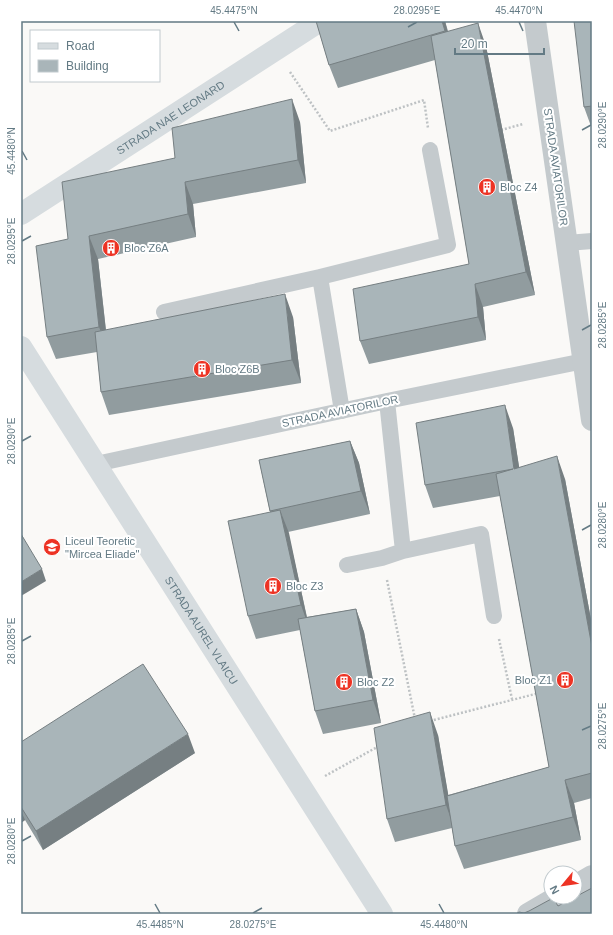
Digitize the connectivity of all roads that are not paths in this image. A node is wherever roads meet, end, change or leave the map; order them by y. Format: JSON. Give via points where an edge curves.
{"nodes":[{"id":1,"x":320,"y":21,"type":"edge"},
{"id":2,"x":535,"y":21,"type":"edge"},
{"id":3,"x":430,"y":150,"type":"road end"},
{"id":4,"x":21,"y":214,"type":"edge"},
{"id":5,"x":592,"y":241,"type":"edge"},
{"id":6,"x":567,"y":243,"type":"junction"},
{"id":7,"x":320,"y":277,"type":"junction"},
{"id":8,"x":164,"y":312,"type":"dead end"},
{"id":9,"x":21,"y":347,"type":"edge"},
{"id":10,"x":584,"y":361,"type":"junction"},
{"id":11,"x":387,"y":401,"type":"junction"},
{"id":12,"x":342,"y":411,"type":"junction"},
{"id":13,"x":592,"y":420,"type":"edge"},
{"id":14,"x":96,"y":464,"type":"junction"},
{"id":15,"x":402,"y":551,"type":"junction"},
{"id":16,"x":346,"y":565,"type":"dead end"},
{"id":17,"x":494,"y":616,"type":"road end"},
{"id":18,"x":592,"y":876,"type":"edge"},
{"id":19,"x":583,"y":881,"type":"edge"},
{"id":20,"x":543,"y":905,"type":"edge"},
{"id":21,"x":382,"y":914,"type":"edge"},
{"id":22,"x":528,"y":914,"type":"edge"}],
"edges":[{"from":1,"to":4,"type":"main road","name":"STRADA NAE LEONARD"},
{"from":2,"to":6,"type":"street","name":"STRADA AVIATORILOR"},
{"from":3,"to":7,"type":"lane","via":[[448,245]]},
{"from":5,"to":6,"type":"lane"},
{"from":6,"to":10,"type":"street","name":"STRADA AVIATORILOR"},
{"from":7,"to":8,"type":"lane"},
{"from":7,"to":12,"type":"lane"},
{"from":9,"to":14,"type":"main road","name":"STRADA AUREL VLAICU"},
{"from":10,"to":11,"type":"lane","name":"STRADA AVIATORILOR"},
{"from":10,"to":13,"type":"street","name":"STRADA AVIATORILOR"},
{"from":11,"to":12,"type":"lane","name":"STRADA AVIATORILOR"},
{"from":11,"to":15,"type":"lane"},
{"from":12,"to":14,"type":"lane","name":"STRADA AVIATORILOR"},
{"from":14,"to":21,"type":"main road","name":"STRADA AUREL VLAICU"},
{"from":15,"to":16,"type":"lane"},
{"from":15,"to":17,"type":"lane","via":[[480,534]]},
{"from":18,"to":19,"type":"street"},
{"from":20,"to":22,"type":"street"}]}
